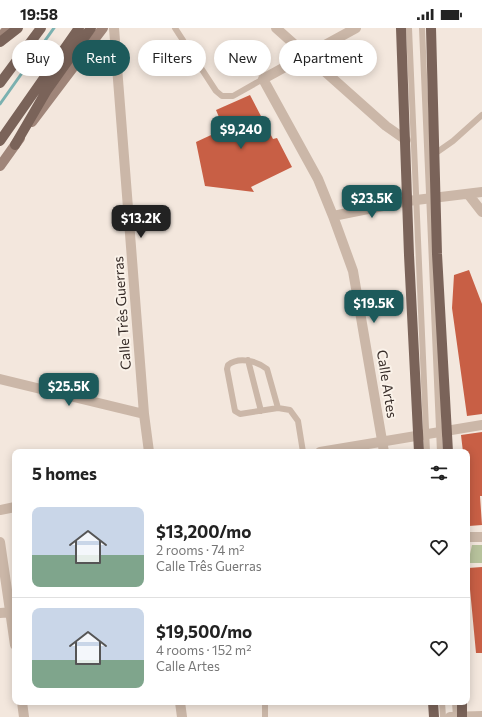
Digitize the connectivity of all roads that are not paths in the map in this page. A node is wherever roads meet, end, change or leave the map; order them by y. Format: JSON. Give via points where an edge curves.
{"nodes":[{"id":1,"x":8,"y":28,"type":"edge"},
{"id":2,"x":18,"y":28,"type":"edge"},
{"id":3,"x":41,"y":28,"type":"edge"},
{"id":4,"x":79,"y":28,"type":"edge"},
{"id":5,"x":91,"y":28,"type":"edge"},
{"id":6,"x":103,"y":28,"type":"edge"},
{"id":7,"x":114,"y":28,"type":"edge"},
{"id":8,"x":175,"y":28,"type":"edge"},
{"id":9,"x":276,"y":28,"type":"edge"},
{"id":10,"x":356,"y":28,"type":"edge"},
{"id":11,"x":401,"y":28,"type":"edge"},
{"id":12,"x":409,"y":28,"type":"edge"},
{"id":13,"x":422,"y":28,"type":"edge"},
{"id":14,"x":431,"y":28,"type":"edge"},
{"id":15,"x":0,"y":38,"type":"edge"},
{"id":16,"x":289,"y":40,"type":"edge"},
{"id":17,"x":333,"y":40,"type":"edge"},
{"id":18,"x":0,"y":42,"type":"edge"},
{"id":19,"x":279,"y":70,"type":"edge"},
{"id":20,"x":329,"y":76,"type":"edge"},
{"id":21,"x":263,"y":79,"type":"junction"},
{"id":22,"x":0,"y":83,"type":"edge"},
{"id":23,"x":482,"y":115,"type":"edge"},
{"id":24,"x":406,"y":140,"type":"junction"},
{"id":25,"x":0,"y":141,"type":"edge"},
{"id":26,"x":16,"y":145,"type":"junction"},
{"id":27,"x":434,"y":155,"type":"junction"},
{"id":28,"x":0,"y":166,"type":"edge"},
{"id":29,"x":482,"y":192,"type":"edge"},
{"id":30,"x":468,"y":194,"type":"junction"},
{"id":31,"x":432,"y":198,"type":"junction"},
{"id":32,"x":412,"y":201,"type":"junction"},
{"id":33,"x":482,"y":212,"type":"edge"},
{"id":34,"x":333,"y":216,"type":"junction"},
{"id":35,"x":248,"y":360,"type":"junction"},
{"id":36,"x":0,"y":379,"type":"edge"},
{"id":37,"x":278,"y":408,"type":"junction"},
{"id":38,"x":261,"y":411,"type":"junction"},
{"id":39,"x":144,"y":414,"type":"junction"},
{"id":40,"x":482,"y":425,"type":"edge"},
{"id":41,"x":443,"y":431,"type":"junction"},
{"id":42,"x":423,"y":435,"type":"junction"},
{"id":43,"x":382,"y":440,"type":"junction"},
{"id":44,"x":149,"y":449,"type":"edge"},
{"id":45,"x":302,"y":449,"type":"edge"},
{"id":46,"x":336,"y":449,"type":"edge"},
{"id":47,"x":384,"y":449,"type":"edge"},
{"id":48,"x":420,"y":449,"type":"edge"},
{"id":49,"x":426,"y":449,"type":"edge"},
{"id":50,"x":440,"y":449,"type":"edge"},
{"id":51,"x":447,"y":449,"type":"edge"},
{"id":52,"x":12,"y":508,"type":"edge"},
{"id":53,"x":0,"y":510,"type":"edge"},
{"id":54,"x":470,"y":537,"type":"edge"},
{"id":55,"x":482,"y":537,"type":"edge"},
{"id":56,"x":0,"y":542,"type":"edge"},
{"id":57,"x":12,"y":607,"type":"edge"},
{"id":58,"x":12,"y":612,"type":"edge"},
{"id":59,"x":0,"y":613,"type":"edge"},
{"id":60,"x":22,"y":705,"type":"edge"},
{"id":61,"x":180,"y":705,"type":"edge"},
{"id":62,"x":264,"y":705,"type":"edge"},
{"id":63,"x":433,"y":705,"type":"edge"},
{"id":64,"x":442,"y":705,"type":"edge"},
{"id":65,"x":456,"y":705,"type":"edge"},
{"id":66,"x":461,"y":705,"type":"edge"},
{"id":67,"x":482,"y":716,"type":"edge"},
{"id":68,"x":24,"y":717,"type":"edge"},
{"id":69,"x":182,"y":717,"type":"edge"},
{"id":70,"x":265,"y":717,"type":"edge"},
{"id":71,"x":434,"y":717,"type":"edge"},
{"id":72,"x":444,"y":717,"type":"edge"},
{"id":73,"x":450,"y":717,"type":"edge"},
{"id":74,"x":459,"y":717,"type":"edge"}],
"edges":[{"from":1,"to":15,"type":"street"},
{"from":2,"to":18,"type":"main road"},
{"from":3,"to":22,"type":"main road"},
{"from":4,"to":25,"type":"main road"},
{"from":5,"to":26,"type":"main road","via":[[47,90]]},
{"from":6,"to":26,"type":"street"},
{"from":7,"to":39,"type":"street","name":"Calle Três Guerras"},
{"from":8,"to":21,"type":"lane","via":[[216,91],[222,96],[233,96]]},
{"from":9,"to":16,"type":"street"},
{"from":10,"to":17,"type":"street"},
{"from":11,"to":24,"type":"main road"},
{"from":12,"to":32,"type":"lane"},
{"from":13,"to":31,"type":"lane"},
{"from":14,"to":27,"type":"main road"},
{"from":19,"to":21,"type":"street"},
{"from":20,"to":24,"type":"street","via":[[386,126]]},
{"from":21,"to":34,"type":"street","name":"Calle Artes","via":[[318,179]]},
{"from":23,"to":27,"type":"lane"},
{"from":24,"to":32,"type":"main road"},
{"from":26,"to":28,"type":"street"},
{"from":27,"to":31,"type":"main road"},
{"from":29,"to":30,"type":"street"},
{"from":30,"to":31,"type":"street"},
{"from":30,"to":33,"type":"street"},
{"from":31,"to":32,"type":"street"},
{"from":31,"to":41,"type":"main road"},
{"from":32,"to":34,"type":"street"},
{"from":32,"to":42,"type":"main road"},
{"from":34,"to":43,"type":"street","name":"Calle Artes","via":[[352,271]]},
{"from":35,"to":37,"type":"lane","via":[[262,365],[269,372]]},
{"from":35,"to":38,"type":"lane"},
{"from":35,"to":38,"type":"lane","via":[[233,362],[227,368],[235,411],[240,414]]},
{"from":36,"to":39,"type":"street"},
{"from":37,"to":38,"type":"lane"},
{"from":37,"to":45,"type":"lane","via":[[290,410],[295,414]]},
{"from":39,"to":44,"type":"street","name":"Calle Três Guerras"},
{"from":40,"to":41,"type":"street"},
{"from":41,"to":42,"type":"street"},
{"from":41,"to":50,"type":"lane"},
{"from":41,"to":51,"type":"main road"},
{"from":42,"to":43,"type":"street"},
{"from":42,"to":48,"type":"main road"},
{"from":42,"to":49,"type":"lane"},
{"from":43,"to":46,"type":"street"},
{"from":43,"to":47,"type":"street","name":"Calle Artes"},
{"from":52,"to":53,"type":"street"},
{"from":54,"to":55,"type":"street"},
{"from":56,"to":57,"type":"street"},
{"from":58,"to":59,"type":"street"},
{"from":60,"to":68,"type":"street"},
{"from":61,"to":69,"type":"street"},
{"from":62,"to":70,"type":"lane"},
{"from":63,"to":71,"type":"main road"},
{"from":64,"to":72,"type":"lane"},
{"from":65,"to":74,"type":"lane"},
{"from":66,"to":74,"type":"main road"},
{"from":67,"to":74,"type":"street"},
{"from":73,"to":74,"type":"street"}]}
